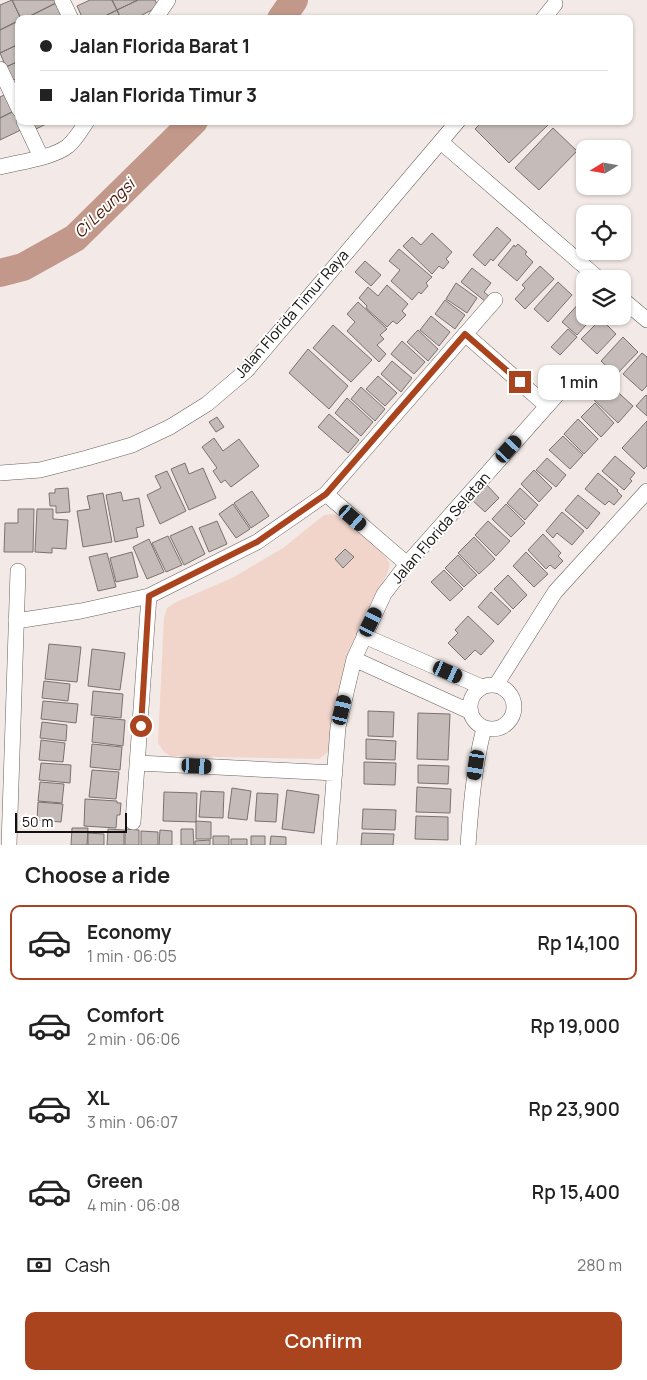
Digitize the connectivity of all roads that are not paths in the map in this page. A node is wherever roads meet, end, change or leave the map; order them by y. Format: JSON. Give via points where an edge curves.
{"nodes":[{"id":1,"x":62,"y":0,"type":"edge"},
{"id":2,"x":555,"y":4,"type":"dead end"},
{"id":3,"x":69,"y":15,"type":"edge"},
{"id":4,"x":546,"y":15,"type":"edge"},
{"id":5,"x":0,"y":68,"type":"edge"},
{"id":6,"x":15,"y":100,"type":"edge"},
{"id":7,"x":26,"y":125,"type":"edge"},
{"id":8,"x":84,"y":125,"type":"edge"},
{"id":9,"x":455,"y":125,"type":"edge"},
{"id":10,"x":441,"y":142,"type":"junction"},
{"id":11,"x":41,"y":157,"type":"junction"},
{"id":12,"x":0,"y":167,"type":"edge"},
{"id":13,"x":589,"y":270,"type":"edge"},
{"id":14,"x":495,"y":300,"type":"dead end"},
{"id":15,"x":631,"y":307,"type":"edge"},
{"id":16,"x":647,"y":320,"type":"edge"},
{"id":17,"x":465,"y":334,"type":"junction"},
{"id":18,"x":571,"y":379,"type":"dead end"},
{"id":19,"x":547,"y":406,"type":"junction"},
{"id":20,"x":0,"y":473,"type":"edge"},
{"id":21,"x":647,"y":491,"type":"edge"},
{"id":22,"x":326,"y":494,"type":"junction"},
{"id":23,"x":407,"y":564,"type":"junction"},
{"id":24,"x":18,"y":571,"type":"dead end"},
{"id":25,"x":149,"y":596,"type":"junction"},
{"id":26,"x":16,"y":621,"type":"junction"},
{"id":27,"x":364,"y":636,"type":"junction"},
{"id":28,"x":354,"y":659,"type":"junction"},
{"id":29,"x":489,"y":686,"type":"junction"},
{"id":30,"x":470,"y":712,"type":"junction"},
{"id":31,"x":484,"y":728,"type":"junction"},
{"id":32,"x":138,"y":763,"type":"junction"},
{"id":33,"x":335,"y":773,"type":"junction"},
{"id":34,"x":134,"y":822,"type":"dead end"},
{"id":35,"x":9,"y":845,"type":"edge"},
{"id":36,"x":330,"y":845,"type":"edge"},
{"id":37,"x":468,"y":845,"type":"edge"}],
"edges":[{"from":1,"to":3,"type":"street"},
{"from":2,"to":4,"type":"street"},
{"from":5,"to":6,"type":"street"},
{"from":7,"to":11,"type":"street"},
{"from":8,"to":11,"type":"street","via":[[66,148]]},
{"from":9,"to":10,"type":"street","name":"Jalan Florida Timur Raya"},
{"from":10,"to":13,"type":"street"},
{"from":10,"to":20,"type":"street","name":"Jalan Florida Timur Raya","via":[[247,370],[207,404],[170,427],[132,444],[40,470]]},
{"from":11,"to":12,"type":"street"},
{"from":14,"to":17,"type":"street"},
{"from":15,"to":16,"type":"street"},
{"from":17,"to":19,"type":"street"},
{"from":17,"to":22,"type":"street"},
{"from":18,"to":19,"type":"street","name":"Jalan Florida Selatan"},
{"from":19,"to":23,"type":"street","name":"Jalan Florida Selatan"},
{"from":21,"to":29,"type":"street","via":[[555,592]]},
{"from":22,"to":23,"type":"street"},
{"from":22,"to":25,"type":"street","via":[[257,542]]},
{"from":23,"to":27,"type":"street","name":"Jalan Florida Selatan","via":[[384,594]]},
{"from":24,"to":26,"type":"street"},
{"from":25,"to":26,"type":"street"},
{"from":25,"to":32,"type":"street"},
{"from":26,"to":35,"type":"street"},
{"from":27,"to":28,"type":"street","name":"Jalan Florida Selatan"},
{"from":27,"to":29,"type":"street"},
{"from":28,"to":30,"type":"street"},
{"from":28,"to":33,"type":"street","name":"Jalan Florida Selatan","via":[[338,727]]},
{"from":29,"to":30,"type":"street","via":[[472,698]]},
{"from":29,"to":31,"type":"street","via":[[509,692],[515,706],[511,720],[499,729]]},
{"from":30,"to":31,"type":"street"},
{"from":31,"to":37,"type":"street","via":[[473,780]]},
{"from":32,"to":33,"type":"street"},
{"from":32,"to":34,"type":"street"},
{"from":33,"to":36,"type":"street","name":"Jalan Florida Selatan"}]}
